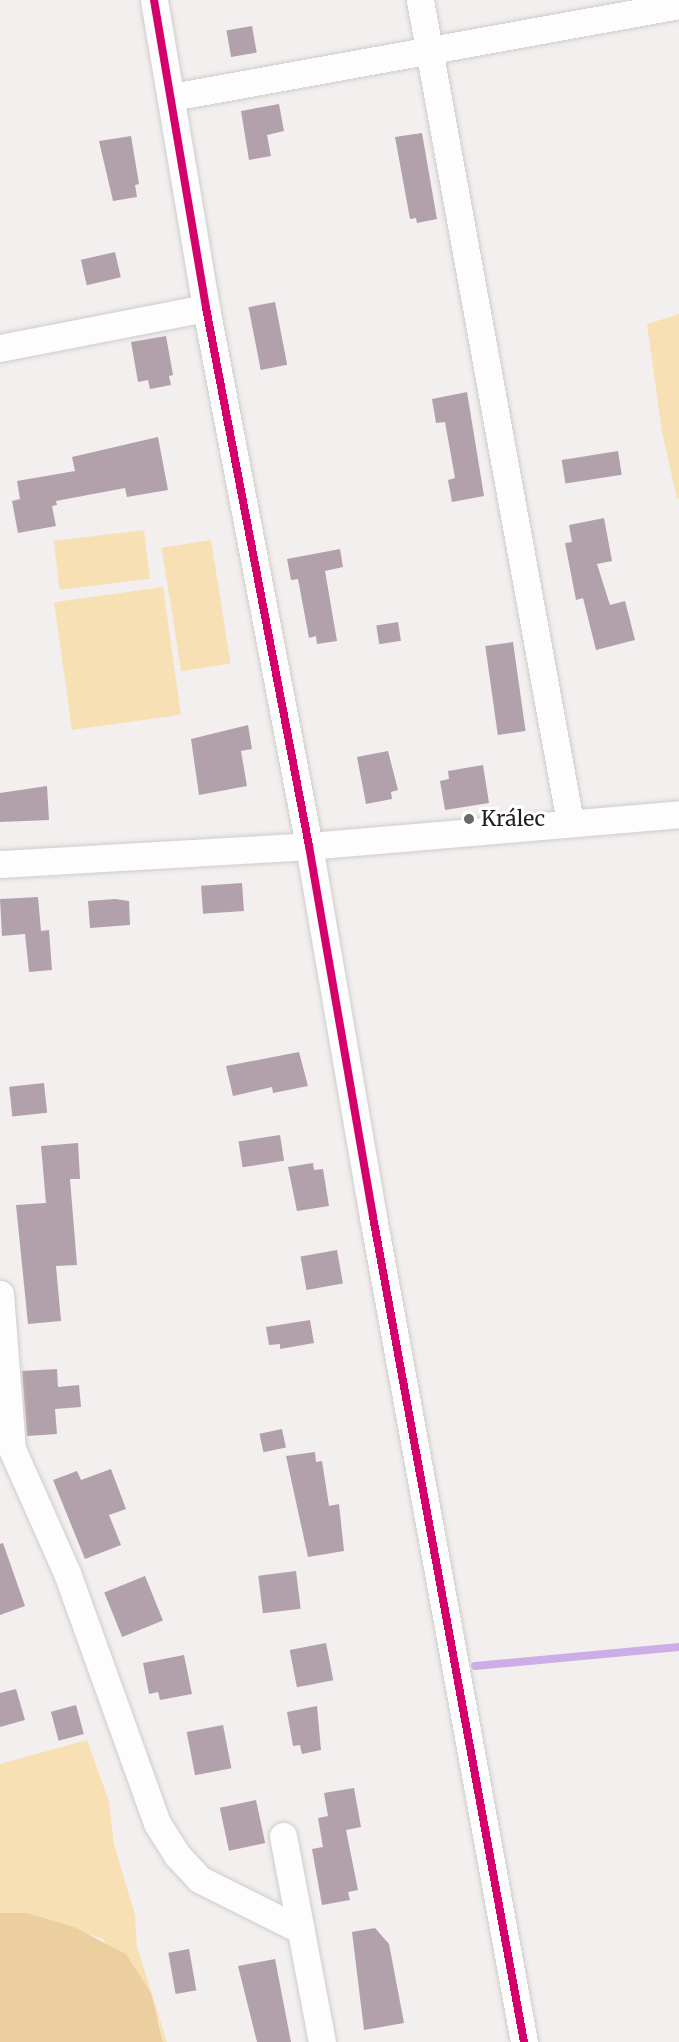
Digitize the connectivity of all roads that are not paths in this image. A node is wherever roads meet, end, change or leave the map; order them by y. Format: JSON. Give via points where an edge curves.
{"nodes":[{"id":1,"x":154,"y":0,"type":"edge"},
{"id":2,"x":420,"y":0,"type":"edge"},
{"id":3,"x":679,"y":5,"type":"edge"},
{"id":4,"x":429,"y":49,"type":"junction"},
{"id":5,"x":172,"y":97,"type":"junction"},
{"id":6,"x":206,"y":308,"type":"junction"},
{"id":7,"x":0,"y":348,"type":"edge"},
{"id":8,"x":679,"y":814,"type":"edge"},
{"id":9,"x":570,"y":822,"type":"junction"},
{"id":10,"x":309,"y":846,"type":"junction"},
{"id":11,"x":0,"y":864,"type":"edge"},
{"id":12,"x":0,"y":1294,"type":"edge"},
{"id":13,"x":283,"y":1836,"type":"dead end"},
{"id":14,"x":301,"y":1930,"type":"junction"},
{"id":15,"x":322,"y":2042,"type":"edge"},
{"id":16,"x":524,"y":2042,"type":"edge"}],
"edges":[{"from":1,"to":5,"type":"street"},
{"from":2,"to":4,"type":"street"},
{"from":3,"to":4,"type":"street"},
{"from":4,"to":5,"type":"street"},
{"from":4,"to":9,"type":"street"},
{"from":5,"to":6,"type":"street"},
{"from":6,"to":7,"type":"street"},
{"from":6,"to":10,"type":"street"},
{"from":8,"to":9,"type":"street"},
{"from":9,"to":10,"type":"street"},
{"from":10,"to":11,"type":"street"},
{"from":10,"to":16,"type":"street"},
{"from":12,"to":14,"type":"street","via":[[12,1449],[67,1573],[157,1823],[198,1879]]},
{"from":13,"to":14,"type":"street"},
{"from":14,"to":15,"type":"street"}]}
